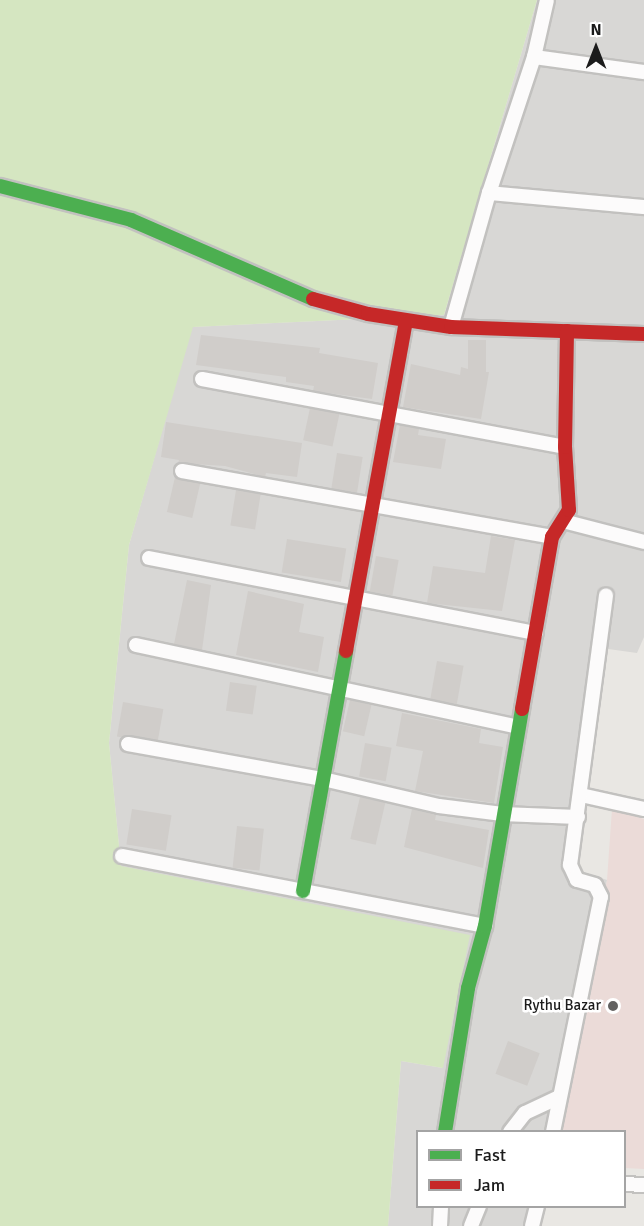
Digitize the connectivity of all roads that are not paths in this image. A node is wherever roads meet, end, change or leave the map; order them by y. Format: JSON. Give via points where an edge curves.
{"nodes":[{"id":1,"x":547,"y":0,"type":"edge"},
{"id":2,"x":534,"y":57,"type":"junction"},
{"id":3,"x":644,"y":72,"type":"edge"},
{"id":4,"x":0,"y":186,"type":"edge"},
{"id":5,"x":489,"y":193,"type":"junction"},
{"id":6,"x":644,"y":207,"type":"edge"},
{"id":7,"x":406,"y":322,"type":"junction"},
{"id":8,"x":452,"y":327,"type":"junction"},
{"id":9,"x":567,"y":331,"type":"junction"},
{"id":10,"x":644,"y":334,"type":"edge"},
{"id":11,"x":202,"y":379,"type":"dead end"},
{"id":12,"x":389,"y":415,"type":"junction"},
{"id":13,"x":565,"y":447,"type":"junction"},
{"id":14,"x":182,"y":471,"type":"dead end"},
{"id":15,"x":372,"y":507,"type":"junction"},
{"id":16,"x":563,"y":521,"type":"junction"},
{"id":17,"x":552,"y":537,"type":"junction"},
{"id":18,"x":644,"y":542,"type":"edge"},
{"id":19,"x":149,"y":558,"type":"dead end"},
{"id":20,"x":606,"y":595,"type":"dead end"},
{"id":21,"x":356,"y":601,"type":"junction"},
{"id":22,"x":536,"y":633,"type":"junction"},
{"id":23,"x":136,"y":645,"type":"dead end"},
{"id":24,"x":340,"y":690,"type":"junction"},
{"id":25,"x":519,"y":727,"type":"junction"},
{"id":26,"x":128,"y":744,"type":"dead end"},
{"id":27,"x":323,"y":779,"type":"junction"},
{"id":28,"x":581,"y":795,"type":"junction"},
{"id":29,"x":644,"y":809,"type":"edge"},
{"id":30,"x":502,"y":814,"type":"junction"},
{"id":31,"x":578,"y":817,"type":"junction"},
{"id":32,"x":122,"y":856,"type":"dead end"},
{"id":33,"x":303,"y":891,"type":"junction"},
{"id":34,"x":485,"y":926,"type":"junction"},
{"id":35,"x":560,"y":1098,"type":"junction"},
{"id":36,"x":445,"y":1130,"type":"edge"},
{"id":37,"x":511,"y":1130,"type":"edge"},
{"id":38,"x":553,"y":1130,"type":"edge"},
{"id":39,"x":626,"y":1184,"type":"edge"},
{"id":40,"x":644,"y":1185,"type":"edge"},
{"id":41,"x":441,"y":1208,"type":"edge"},
{"id":42,"x":478,"y":1208,"type":"edge"},
{"id":43,"x":536,"y":1208,"type":"edge"},
{"id":44,"x":440,"y":1226,"type":"edge"},
{"id":45,"x":471,"y":1226,"type":"edge"},
{"id":46,"x":532,"y":1226,"type":"edge"}],
"edges":[{"from":1,"to":2,"type":"street"},
{"from":2,"to":3,"type":"street"},
{"from":2,"to":5,"type":"street"},
{"from":4,"to":7,"type":"street","via":[[131,220],[323,303]]},
{"from":5,"to":6,"type":"street"},
{"from":5,"to":8,"type":"street"},
{"from":7,"to":8,"type":"street"},
{"from":7,"to":12,"type":"street"},
{"from":8,"to":9,"type":"street"},
{"from":9,"to":10,"type":"street"},
{"from":9,"to":13,"type":"street"},
{"from":11,"to":12,"type":"street"},
{"from":12,"to":13,"type":"street"},
{"from":12,"to":15,"type":"street"},
{"from":13,"to":16,"type":"street","via":[[571,499]]},
{"from":14,"to":15,"type":"street"},
{"from":15,"to":17,"type":"street"},
{"from":15,"to":21,"type":"street"},
{"from":16,"to":17,"type":"street"},
{"from":16,"to":18,"type":"street"},
{"from":17,"to":22,"type":"street"},
{"from":19,"to":21,"type":"street"},
{"from":20,"to":28,"type":"street"},
{"from":21,"to":22,"type":"street"},
{"from":21,"to":24,"type":"street"},
{"from":22,"to":25,"type":"street"},
{"from":23,"to":24,"type":"street"},
{"from":24,"to":25,"type":"street"},
{"from":24,"to":27,"type":"street"},
{"from":25,"to":30,"type":"street"},
{"from":26,"to":27,"type":"street"},
{"from":27,"to":30,"type":"street","via":[[420,802]]},
{"from":27,"to":33,"type":"street"},
{"from":28,"to":29,"type":"street"},
{"from":28,"to":31,"type":"street"},
{"from":30,"to":31,"type":"street"},
{"from":30,"to":34,"type":"street"},
{"from":31,"to":35,"type":"street","via":[[571,874],[595,885],[601,897]]},
{"from":32,"to":33,"type":"street"},
{"from":33,"to":34,"type":"street"},
{"from":34,"to":36,"type":"street","via":[[468,988]]},
{"from":35,"to":37,"type":"street","via":[[525,1113]]},
{"from":35,"to":38,"type":"street"},
{"from":39,"to":40,"type":"street"},
{"from":41,"to":44,"type":"street"},
{"from":42,"to":45,"type":"street"},
{"from":43,"to":46,"type":"street"}]}
